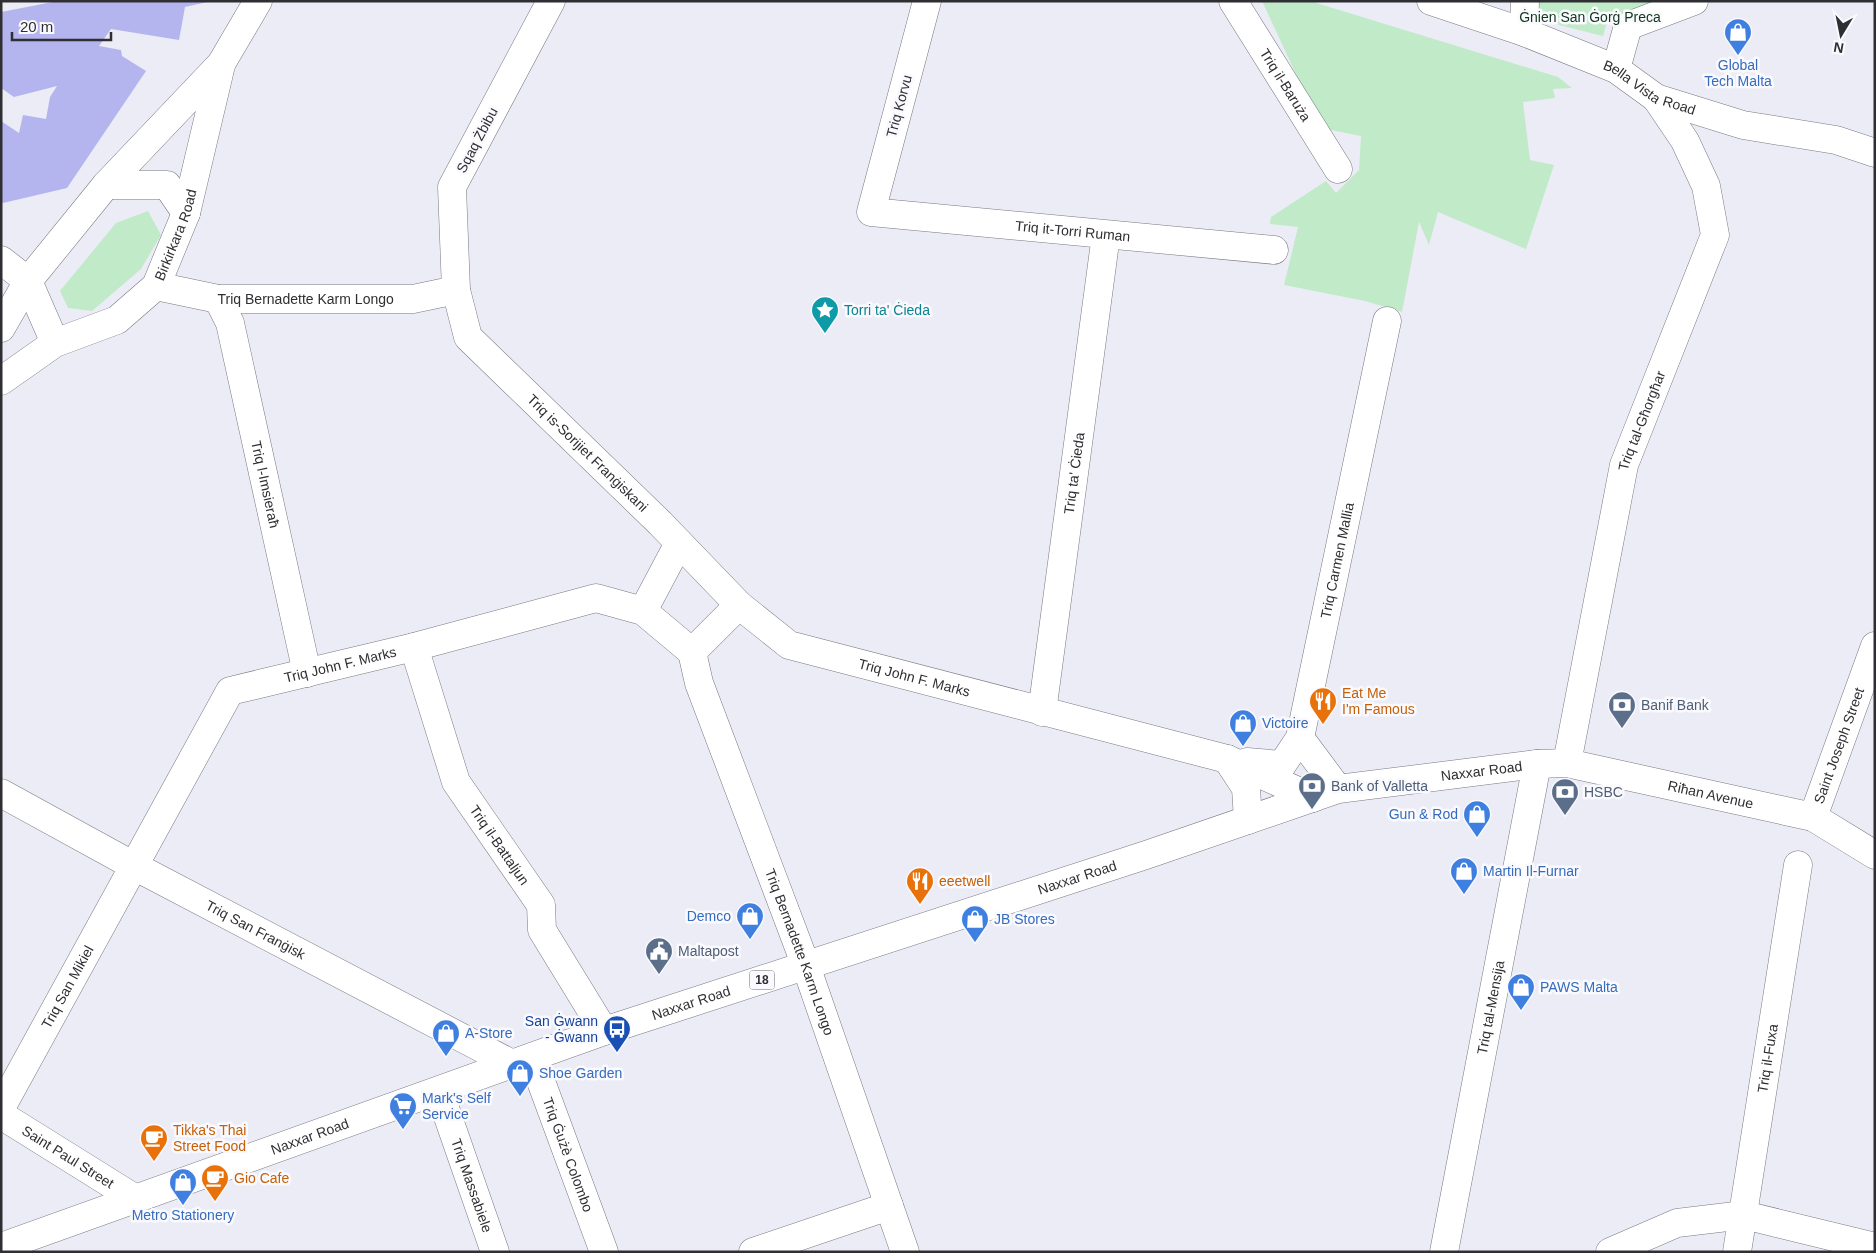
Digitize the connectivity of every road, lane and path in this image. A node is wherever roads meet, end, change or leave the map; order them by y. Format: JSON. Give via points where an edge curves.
{"nodes":[{"id":1,"x":258,"y":1,"type":"edge"},
{"id":2,"x":551,"y":1,"type":"edge"},
{"id":3,"x":927,"y":1,"type":"edge"},
{"id":4,"x":1233,"y":1,"type":"edge"},
{"id":5,"x":1431,"y":1,"type":"edge"},
{"id":6,"x":1525,"y":1,"type":"edge"},
{"id":7,"x":1694,"y":1,"type":"edge"},
{"id":8,"x":1524,"y":32,"type":"junction"},
{"id":9,"x":222,"y":64,"type":"junction"},
{"id":10,"x":1616,"y":69,"type":"junction"},
{"id":11,"x":1656,"y":98,"type":"junction"},
{"id":12,"x":1875,"y":153,"type":"edge"},
{"id":13,"x":1338,"y":169,"type":"dead end"},
{"id":14,"x":106,"y":186,"type":"junction"},
{"id":15,"x":872,"y":212,"type":"joint"},
{"id":16,"x":186,"y":213,"type":"junction"},
{"id":17,"x":1106,"y":234,"type":"junction"},
{"id":18,"x":1274,"y":250,"type":"dead end"},
{"id":19,"x":1,"y":260,"type":"edge"},
{"id":20,"x":28,"y":281,"type":"junction"},
{"id":21,"x":156,"y":286,"type":"junction"},
{"id":22,"x":456,"y":290,"type":"junction"},
{"id":23,"x":218,"y":299,"type":"junction"},
{"id":24,"x":1387,"y":321,"type":"dead end"},
{"id":25,"x":1,"y":328,"type":"edge"},
{"id":26,"x":55,"y":344,"type":"junction"},
{"id":27,"x":1,"y":381,"type":"edge"},
{"id":28,"x":679,"y":543,"type":"junction"},
{"id":29,"x":739,"y":605,"type":"junction"},
{"id":30,"x":643,"y":611,"type":"junction"},
{"id":31,"x":1875,"y":646,"type":"edge"},
{"id":32,"x":414,"y":648,"type":"junction"},
{"id":33,"x":692,"y":652,"type":"junction"},
{"id":34,"x":307,"y":673,"type":"junction"},
{"id":35,"x":1042,"y":712,"type":"junction"},
{"id":36,"x":1300,"y":738,"type":"junction"},
{"id":37,"x":1227,"y":760,"type":"junction"},
{"id":38,"x":1566,"y":763,"type":"junction"},
{"id":39,"x":1537,"y":764,"type":"junction"},
{"id":40,"x":1,"y":793,"type":"edge"},
{"id":41,"x":1326,"y":794,"type":"junction"},
{"id":42,"x":1813,"y":817,"type":"junction"},
{"id":43,"x":1248,"y":820,"type":"junction"},
{"id":44,"x":1875,"y":855,"type":"edge"},
{"id":45,"x":1798,"y":865,"type":"dead end"},
{"id":46,"x":134,"y":866,"type":"junction"},
{"id":47,"x":806,"y":966,"type":"junction"},
{"id":48,"x":604,"y":1031,"type":"junction"},
{"id":49,"x":522,"y":1060,"type":"junction"},
{"id":50,"x":439,"y":1091,"type":"junction"},
{"id":51,"x":1,"y":1108,"type":"edge"},
{"id":52,"x":1,"y":1116,"type":"edge"},
{"id":53,"x":134,"y":1198,"type":"junction"},
{"id":54,"x":889,"y":1206,"type":"junction"},
{"id":55,"x":1744,"y":1215,"type":"junction"},
{"id":56,"x":1,"y":1247,"type":"edge"},
{"id":57,"x":1875,"y":1247,"type":"edge"},
{"id":58,"x":495,"y":1252,"type":"edge"},
{"id":59,"x":604,"y":1252,"type":"edge"},
{"id":60,"x":753,"y":1252,"type":"edge"},
{"id":61,"x":905,"y":1252,"type":"edge"},
{"id":62,"x":1444,"y":1252,"type":"edge"},
{"id":63,"x":1610,"y":1252,"type":"edge"},
{"id":64,"x":1737,"y":1252,"type":"edge"}],
"edges":[{"from":1,"to":9,"type":"street","name":"Birkirkara Road"},
{"from":2,"to":22,"type":"street","name":"Sqaq Żbibu","via":[[452,187]]},
{"from":3,"to":15,"type":"street","name":"Triq Korvu"},
{"from":4,"to":13,"type":"street","name":"Triq il-Baruża"},
{"from":5,"to":8,"type":"street","name":"Bella Vista Road"},
{"from":6,"to":8,"type":"street"},
{"from":7,"to":10,"type":"street","via":[[1628,26]]},
{"from":8,"to":10,"type":"street","name":"Bella Vista Road"},
{"from":9,"to":14,"type":"street","name":"Birkirkara Road"},
{"from":9,"to":16,"type":"street","name":"Birkirkara Road"},
{"from":10,"to":11,"type":"street","name":"Bella Vista Road"},
{"from":11,"to":12,"type":"street","name":"Bella Vista Road","via":[[1743,125],[1836,140]]},
{"from":11,"to":38,"type":"street","name":"Triq tal-Għorgħar","via":[[1685,140],[1706,186],[1716,235],[1624,465]]},
{"from":14,"to":16,"type":"street","via":[[166,185]]},
{"from":14,"to":20,"type":"street","name":"Birkirkara Road"},
{"from":15,"to":17,"type":"street","name":"Triq it-Torri Ruman"},
{"from":16,"to":21,"type":"street","name":"Birkirkara Road"},
{"from":17,"to":18,"type":"street","name":"Triq it-Torri Ruman"},
{"from":17,"to":35,"type":"street","name":"Triq ta' Ċieda"},
{"from":19,"to":20,"type":"street"},
{"from":20,"to":25,"type":"street","name":"Birkirkara Road"},
{"from":20,"to":26,"type":"street"},
{"from":21,"to":23,"type":"street","name":"Triq Bernadette Karm Longo"},
{"from":21,"to":26,"type":"street","name":"Birkirkara Road","via":[[117,320]]},
{"from":22,"to":23,"type":"street","name":"Triq Bernadette Karm Longo","via":[[413,299]]},
{"from":22,"to":28,"type":"street","name":"Triq is-Sorijiet Franġiskani","via":[[468,337]]},
{"from":23,"to":34,"type":"street","name":"Triq l-Imsieraħ","via":[[230,324]]},
{"from":24,"to":36,"type":"street","name":"Triq Carmen Mallia"},
{"from":26,"to":27,"type":"street","name":"Birkirkara Road"},
{"from":28,"to":29,"type":"street","name":"Triq is-Sorijiet Franġiskani"},
{"from":28,"to":30,"type":"street"},
{"from":29,"to":33,"type":"street"},
{"from":29,"to":35,"type":"street","name":"Triq John F. Marks","via":[[789,645]]},
{"from":30,"to":32,"type":"street","name":"Triq John F. Marks","via":[[596,598]]},
{"from":30,"to":33,"type":"street","name":"Triq John F. Marks"},
{"from":31,"to":42,"type":"street","name":"Saint Joseph Street"},
{"from":32,"to":34,"type":"street","name":"Triq John F. Marks"},
{"from":32,"to":48,"type":"street","name":"Triq il-Battaljun","via":[[456,782],[541,905],[542,930]]},
{"from":33,"to":47,"type":"street","name":"Triq Bernadette Karm Longo","via":[[699,683]]},
{"from":34,"to":46,"type":"street","name":"Triq John F. Marks","via":[[230,691]]},
{"from":35,"to":37,"type":"street","name":"Triq John F. Marks"},
{"from":36,"to":37,"type":"street","name":"Triq John F. Marks","via":[[1282,765]]},
{"from":36,"to":41,"type":"street"},
{"from":37,"to":41,"type":"street","name":"Triq John F. Marks"},
{"from":37,"to":43,"type":"street","via":[[1246,788]]},
{"from":38,"to":39,"type":"street","name":"Riħan Avenue"},
{"from":38,"to":42,"type":"street","name":"Riħan Avenue"},
{"from":39,"to":41,"type":"street","name":"Naxxar Road","number":"18"},
{"from":39,"to":62,"type":"street","name":"Triq tal-Mensija"},
{"from":40,"to":46,"type":"street","name":"Triq San Franġisk"},
{"from":41,"to":43,"type":"street","name":"Naxxar Road","number":"18"},
{"from":42,"to":44,"type":"street","name":"Riħan Avenue"},
{"from":43,"to":47,"type":"street","name":"Naxxar Road","number":"18"},
{"from":45,"to":55,"type":"street","name":"Triq il-Fuxa"},
{"from":46,"to":49,"type":"street","name":"Triq San Franġisk"},
{"from":46,"to":51,"type":"street","name":"Triq San Mikiel"},
{"from":47,"to":48,"type":"street","name":"Naxxar Road","number":"18"},
{"from":47,"to":54,"type":"street","name":"Triq Bernadette Karm Longo"},
{"from":48,"to":49,"type":"street","name":"Naxxar Road","number":"18"},
{"from":49,"to":50,"type":"street","name":"Naxxar Road","number":"18"},
{"from":49,"to":59,"type":"street","name":"Triq Ġużè Colombo"},
{"from":50,"to":53,"type":"street","name":"Naxxar Road","number":"18"},
{"from":50,"to":58,"type":"street","name":"Triq Massabiele"},
{"from":52,"to":53,"type":"street","name":"Saint Paul Street"},
{"from":53,"to":56,"type":"street","name":"Naxxar Road","number":"18"},
{"from":54,"to":60,"type":"street"},
{"from":54,"to":61,"type":"street","name":"Triq Bernadette Karm Longo"},
{"from":55,"to":57,"type":"street"},
{"from":55,"to":63,"type":"street","via":[[1677,1223]]},
{"from":55,"to":64,"type":"street","name":"Triq il-Fuxa"}]}
